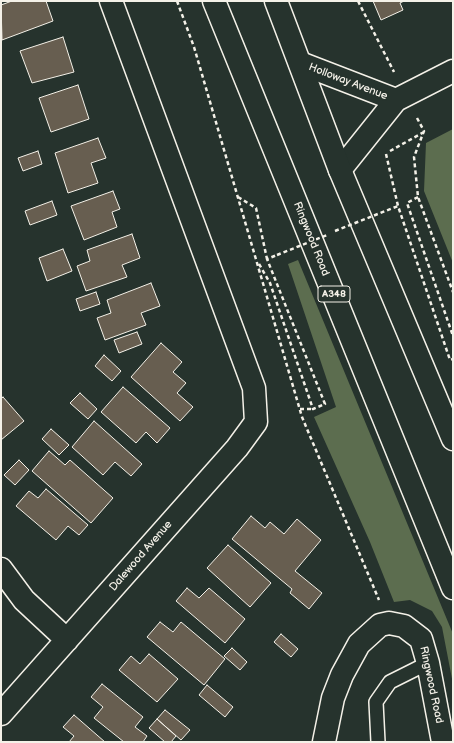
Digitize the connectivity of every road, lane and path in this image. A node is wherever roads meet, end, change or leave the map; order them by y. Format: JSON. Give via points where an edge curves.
{"nodes":[{"id":1,"x":110,"y":1,"type":"edge"},
{"id":2,"x":177,"y":1,"type":"edge"},
{"id":3,"x":214,"y":1,"type":"edge"},
{"id":4,"x":276,"y":1,"type":"edge"},
{"id":5,"x":358,"y":1,"type":"edge"},
{"id":6,"x":300,"y":63,"type":"junction"},
{"id":7,"x":453,"y":71,"type":"edge"},
{"id":8,"x":401,"y":98,"type":"junction"},
{"id":9,"x":424,"y":132,"type":"junction"},
{"id":10,"x":340,"y":170,"type":"junction"},
{"id":11,"x":238,"y":197,"type":"junction"},
{"id":12,"x":418,"y":197,"type":"junction"},
{"id":13,"x":398,"y":206,"type":"junction"},
{"id":14,"x":335,"y":231,"type":"dead end"},
{"id":15,"x":327,"y":235,"type":"dead end"},
{"id":16,"x":267,"y":259,"type":"junction"},
{"id":17,"x":257,"y":260,"type":"junction"},
{"id":18,"x":453,"y":292,"type":"edge"},
{"id":19,"x":453,"y":336,"type":"edge"},
{"id":20,"x":453,"y":359,"type":"edge"},
{"id":21,"x":300,"y":409,"type":"junction"},
{"id":22,"x":313,"y":409,"type":"junction"},
{"id":23,"x":453,"y":439,"type":"edge"},
{"id":24,"x":1,"y":569,"type":"edge"},
{"id":25,"x":453,"y":588,"type":"edge"},
{"id":26,"x":389,"y":622,"type":"junction"},
{"id":27,"x":67,"y":640,"type":"junction"},
{"id":28,"x":428,"y":662,"type":"junction"},
{"id":29,"x":1,"y":714,"type":"edge"},
{"id":30,"x":324,"y":742,"type":"edge"},
{"id":31,"x":378,"y":742,"type":"edge"},
{"id":32,"x":443,"y":742,"type":"edge"}],
"edges":[{"from":1,"to":27,"type":"main road","name":"Dalewood Avenue","via":[[254,388],[256,422],[247,436]]},
{"from":2,"to":11,"type":"path","via":[[194,47]]},
{"from":3,"to":25,"type":"main road","name":"Ringwood Road","number":"A348"},
{"from":4,"to":6,"type":"main road"},
{"from":5,"to":8,"type":"path"},
{"from":6,"to":8,"type":"main road","name":"Holloway Avenue"},
{"from":6,"to":10,"type":"main road"},
{"from":7,"to":8,"type":"main road","name":"Holloway Avenue"},
{"from":8,"to":9,"type":"path"},
{"from":8,"to":10,"type":"main road","name":"Holloway Avenue"},
{"from":9,"to":12,"type":"path","via":[[414,157]]},
{"from":9,"to":13,"type":"path","via":[[386,153]]},
{"from":10,"to":23,"type":"main road"},
{"from":11,"to":16,"type":"path","via":[[256,208]]},
{"from":11,"to":17,"type":"path"},
{"from":12,"to":18,"type":"path"},
{"from":12,"to":19,"type":"path","via":[[407,203]]},
{"from":13,"to":14,"type":"path","bridge":true},
{"from":13,"to":20,"type":"path","via":[[450,360]]},
{"from":15,"to":16,"type":"path","bridge":true},
{"from":16,"to":22,"type":"path","via":[[325,404]]},
{"from":17,"to":21,"type":"path"},
{"from":17,"to":22,"type":"path","via":[[270,283]]},
{"from":21,"to":22,"type":"path"},
{"from":21,"to":26,"type":"path"},
{"from":24,"to":27,"type":"main road","via":[[24,600]]},
{"from":26,"to":28,"type":"main road","name":"Ringwood Road","via":[[404,626],[421,639]]},
{"from":26,"to":30,"type":"main road","via":[[380,625],[359,644],[342,675],[333,698]]},
{"from":27,"to":29,"type":"main road","name":"Dalewood Avenue"},
{"from":28,"to":31,"type":"lane","via":[[390,682],[376,702]]},
{"from":28,"to":32,"type":"main road","name":"Ringwood Road"}]}
